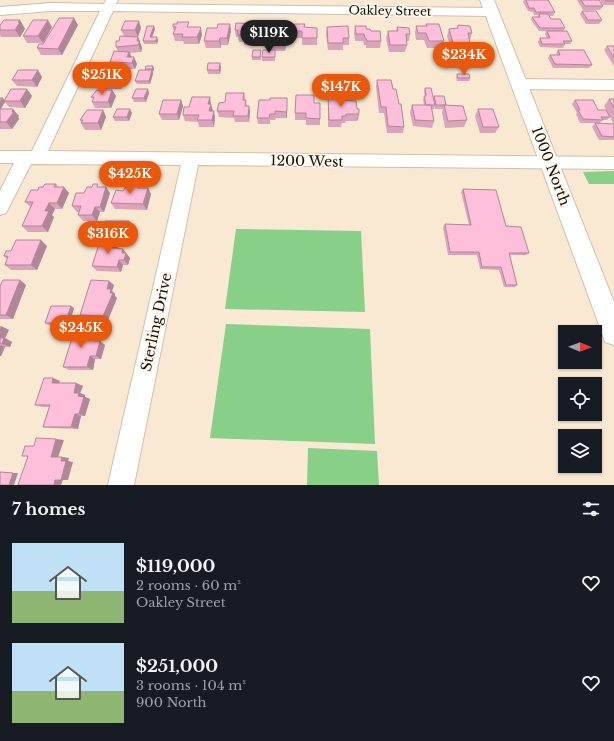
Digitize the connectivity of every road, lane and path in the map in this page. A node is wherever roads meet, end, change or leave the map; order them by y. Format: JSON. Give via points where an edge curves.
{"nodes":[{"id":1,"x":110,"y":4,"type":"edge"},
{"id":2,"x":489,"y":6,"type":"edge"},
{"id":3,"x":0,"y":11,"type":"edge"},
{"id":4,"x":519,"y":84,"type":"junction"},
{"id":5,"x":614,"y":85,"type":"edge"},
{"id":6,"x":0,"y":157,"type":"edge"},
{"id":7,"x":31,"y":157,"type":"junction"},
{"id":8,"x":191,"y":159,"type":"junction"},
{"id":9,"x":614,"y":163,"type":"edge"},
{"id":10,"x":550,"y":164,"type":"junction"},
{"id":11,"x":0,"y":208,"type":"edge"},
{"id":12,"x":607,"y":296,"type":"edge"},
{"id":13,"x":614,"y":333,"type":"edge"},
{"id":14,"x":121,"y":485,"type":"edge"}],
"edges":[{"from":1,"to":2,"type":"street","name":"Oakley Street"},
{"from":1,"to":3,"type":"street","name":"Oakley Street"},
{"from":1,"to":7,"type":"street"},
{"from":2,"to":4,"type":"street","name":"1000 North"},
{"from":4,"to":5,"type":"street"},
{"from":4,"to":10,"type":"street","name":"1000 North"},
{"from":6,"to":7,"type":"street","name":"1200 West"},
{"from":7,"to":8,"type":"street","name":"1200 West"},
{"from":7,"to":11,"type":"street"},
{"from":8,"to":10,"type":"street","name":"1200 West"},
{"from":8,"to":14,"type":"street","name":"Sterling Drive"},
{"from":9,"to":10,"type":"street","name":"1200 West"},
{"from":10,"to":12,"type":"street","name":"1000 North"},
{"from":12,"to":13,"type":"street","name":"1000 North"}]}
